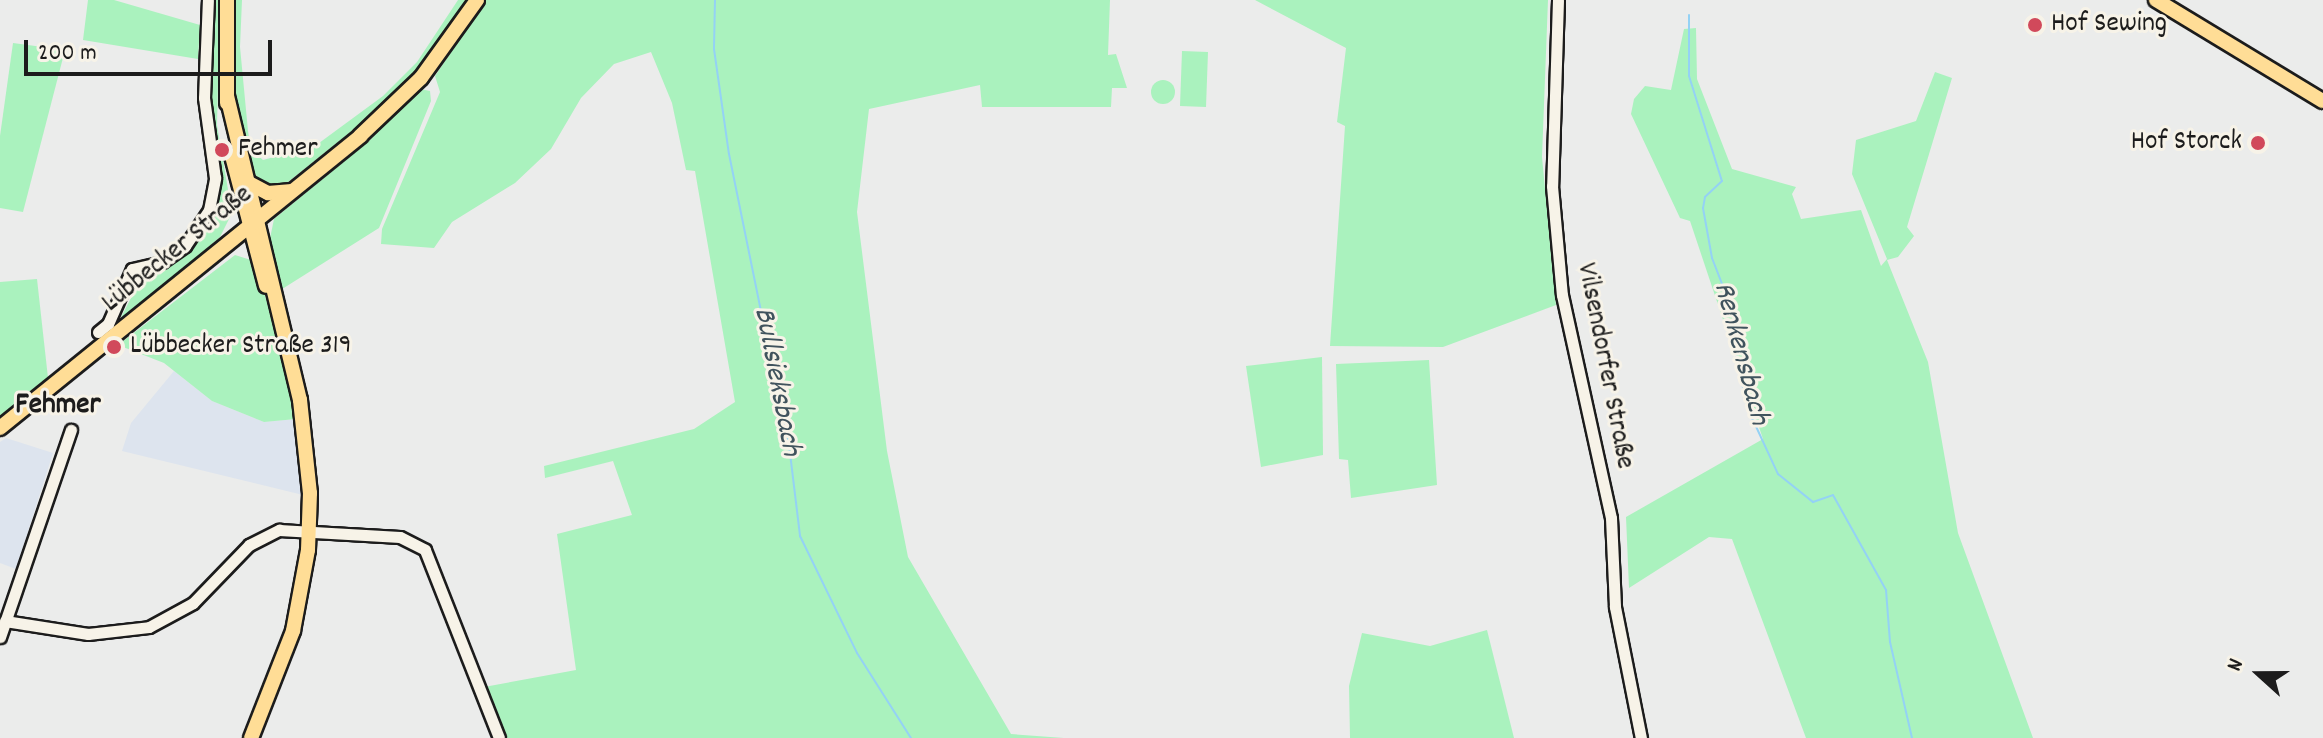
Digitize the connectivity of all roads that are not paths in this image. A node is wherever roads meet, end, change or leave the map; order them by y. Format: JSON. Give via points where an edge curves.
{"nodes":[{"id":1,"x":208,"y":0,"type":"edge"},
{"id":2,"x":227,"y":0,"type":"edge"},
{"id":3,"x":477,"y":0,"type":"edge"},
{"id":4,"x":1558,"y":0,"type":"edge"},
{"id":5,"x":2156,"y":0,"type":"edge"},
{"id":6,"x":227,"y":96,"type":"junction"},
{"id":7,"x":2323,"y":101,"type":"edge"},
{"id":8,"x":247,"y":182,"type":"junction"},
{"id":9,"x":292,"y":191,"type":"junction"},
{"id":10,"x":253,"y":224,"type":"junction"},
{"id":11,"x":221,"y":250,"type":"junction"},
{"id":12,"x":257,"y":260,"type":"junction"},
{"id":13,"x":98,"y":332,"type":"dead end"},
{"id":14,"x":288,"y":349,"type":"junction"},
{"id":15,"x":0,"y":428,"type":"edge"},
{"id":16,"x":71,"y":430,"type":"dead end"},
{"id":17,"x":309,"y":531,"type":"junction"},
{"id":18,"x":10,"y":622,"type":"junction"},
{"id":19,"x":0,"y":637,"type":"edge"},
{"id":20,"x":251,"y":738,"type":"edge"},
{"id":21,"x":499,"y":738,"type":"edge"},
{"id":22,"x":1641,"y":738,"type":"edge"}],
"edges":[{"from":1,"to":13,"type":"street","via":[[204,98],[215,178],[209,210],[185,246],[162,262],[132,269],[108,324]]},
{"from":2,"to":6,"type":"main road"},
{"from":3,"to":9,"type":"main road","name":"Lübbecker Straße","via":[[411,88]]},
{"from":4,"to":22,"type":"street","name":"Vilsendorfer Straße","via":[[1552,175],[1562,295],[1611,518],[1617,618]]},
{"from":5,"to":7,"type":"main road"},
{"from":6,"to":8,"type":"main road"},
{"from":6,"to":10,"type":"main road","via":[[230,147]]},
{"from":8,"to":9,"type":"main road","via":[[268,193]]},
{"from":8,"to":10,"type":"main road"},
{"from":9,"to":10,"type":"main road","name":"Lübbecker Straße"},
{"from":10,"to":11,"type":"main road","name":"Lübbecker Straße"},
{"from":10,"to":12,"type":"main road"},
{"from":10,"to":14,"type":"main road"},
{"from":11,"to":12,"type":"main road","via":[[245,251]]},
{"from":11,"to":15,"type":"main road","name":"Lübbecker Straße"},
{"from":12,"to":14,"type":"main road"},
{"from":14,"to":17,"type":"main road","via":[[305,425]]},
{"from":16,"to":18,"type":"street"},
{"from":17,"to":18,"type":"street","via":[[279,530],[261,536],[202,595],[154,625],[96,634]]},
{"from":17,"to":20,"type":"main road","via":[[284,661]]},
{"from":17,"to":21,"type":"street","via":[[400,537],[425,550]]},
{"from":18,"to":19,"type":"street"}]}
